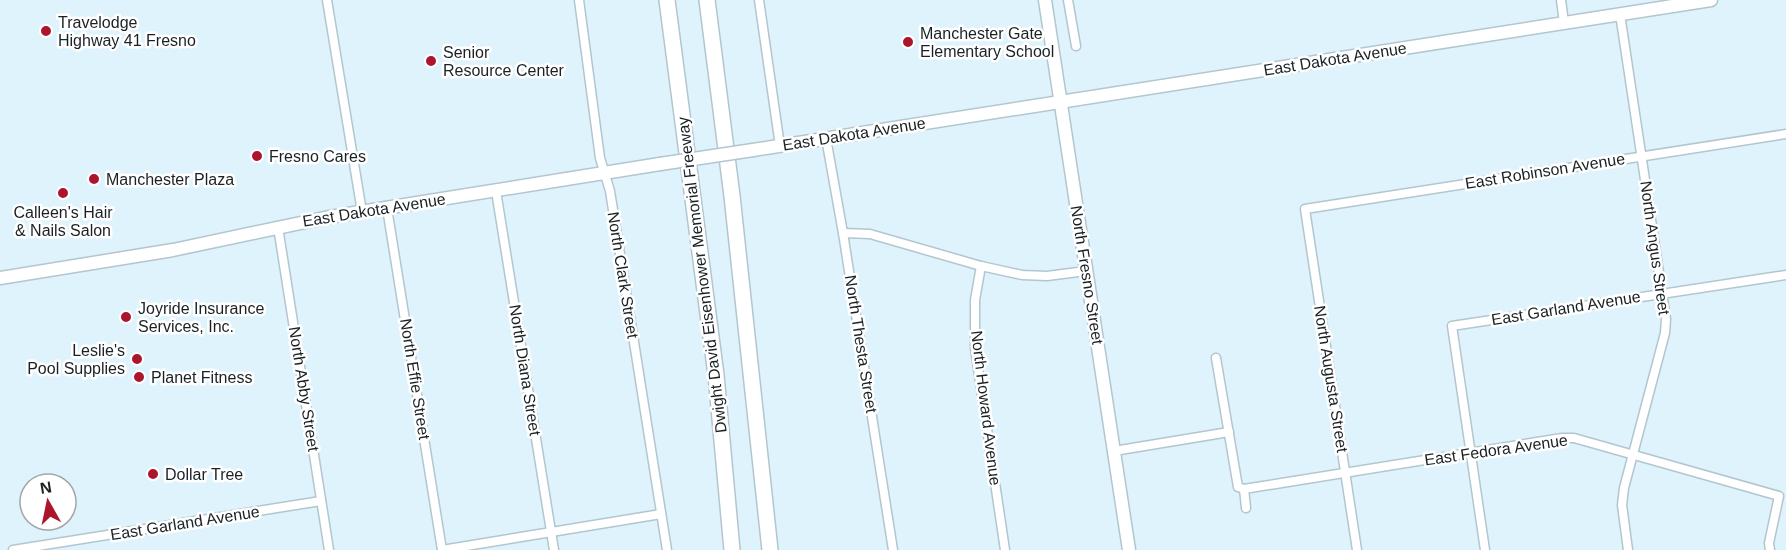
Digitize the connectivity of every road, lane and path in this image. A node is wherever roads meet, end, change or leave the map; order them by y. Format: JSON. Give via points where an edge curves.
{"nodes":[{"id":1,"x":327,"y":0,"type":"edge"},
{"id":2,"x":579,"y":0,"type":"edge"},
{"id":3,"x":667,"y":0,"type":"edge"},
{"id":4,"x":707,"y":0,"type":"edge"},
{"id":5,"x":759,"y":0,"type":"edge"},
{"id":6,"x":1045,"y":0,"type":"edge"},
{"id":7,"x":1068,"y":0,"type":"edge"},
{"id":8,"x":1561,"y":0,"type":"edge"},
{"id":9,"x":1711,"y":0,"type":"edge"},
{"id":10,"x":1620,"y":14,"type":"junction"},
{"id":11,"x":1564,"y":23,"type":"junction"},
{"id":12,"x":1076,"y":46,"type":"dead end"},
{"id":13,"x":1061,"y":101,"type":"junction"},
{"id":14,"x":1786,"y":134,"type":"edge"},
{"id":15,"x":826,"y":138,"type":"junction"},
{"id":16,"x":780,"y":146,"type":"junction"},
{"id":17,"x":1642,"y":156,"type":"junction"},
{"id":18,"x":605,"y":173,"type":"junction"},
{"id":19,"x":496,"y":191,"type":"junction"},
{"id":20,"x":387,"y":208,"type":"junction"},
{"id":21,"x":1305,"y":209,"type":"joint"},
{"id":22,"x":362,"y":212,"type":"junction"},
{"id":23,"x":278,"y":227,"type":"junction"},
{"id":24,"x":843,"y":233,"type":"junction"},
{"id":25,"x":981,"y":266,"type":"junction"},
{"id":26,"x":1086,"y":271,"type":"junction"},
{"id":27,"x":1786,"y":275,"type":"edge"},
{"id":28,"x":0,"y":279,"type":"edge"},
{"id":29,"x":1662,"y":293,"type":"junction"},
{"id":30,"x":1216,"y":358,"type":"dead end"},
{"id":31,"x":1229,"y":432,"type":"junction"},
{"id":32,"x":1114,"y":451,"type":"junction"},
{"id":33,"x":1471,"y":453,"type":"junction"},
{"id":34,"x":1633,"y":454,"type":"junction"},
{"id":35,"x":1346,"y":473,"type":"junction"},
{"id":36,"x":1244,"y":489,"type":"junction"},
{"id":37,"x":321,"y":501,"type":"junction"},
{"id":38,"x":1246,"y":508,"type":"dead end"},
{"id":39,"x":661,"y":514,"type":"junction"},
{"id":40,"x":552,"y":532,"type":"junction"},
{"id":41,"x":731,"y":547,"type":"edge"},
{"id":42,"x":770,"y":547,"type":"edge"},
{"id":43,"x":13,"y":550,"type":"edge"},
{"id":44,"x":329,"y":550,"type":"edge"},
{"id":45,"x":442,"y":550,"type":"edge"},
{"id":46,"x":555,"y":550,"type":"edge"},
{"id":47,"x":667,"y":550,"type":"edge"},
{"id":48,"x":893,"y":550,"type":"edge"},
{"id":49,"x":1005,"y":550,"type":"edge"},
{"id":50,"x":1129,"y":550,"type":"edge"},
{"id":51,"x":1357,"y":550,"type":"edge"},
{"id":52,"x":1485,"y":550,"type":"edge"},
{"id":53,"x":1628,"y":550,"type":"edge"},
{"id":54,"x":1770,"y":550,"type":"edge"}],
"edges":[{"from":1,"to":22,"type":"street"},
{"from":2,"to":18,"type":"street","name":"North Clark Street"},
{"from":3,"to":41,"type":"highway","name":"Dwight David Eisenhower Memorial Freeway","via":[[716,375]]},
{"from":4,"to":42,"type":"highway"},
{"from":5,"to":16,"type":"street"},
{"from":6,"to":13,"type":"street","name":"North Fresno Street"},
{"from":7,"to":12,"type":"street"},
{"from":8,"to":11,"type":"street"},
{"from":9,"to":10,"type":"street","name":"East Dakota Avenue"},
{"from":10,"to":11,"type":"street","name":"East Dakota Avenue"},
{"from":10,"to":17,"type":"street","name":"North Angus Street"},
{"from":11,"to":13,"type":"street","name":"East Dakota Avenue"},
{"from":13,"to":15,"type":"street","name":"East Dakota Avenue"},
{"from":13,"to":26,"type":"street","name":"North Fresno Street"},
{"from":14,"to":17,"type":"street","name":"East Robinson Avenue"},
{"from":15,"to":16,"type":"street","name":"East Dakota Avenue"},
{"from":15,"to":24,"type":"street","name":"North Thesta Street"},
{"from":16,"to":18,"type":"street","name":"East Dakota Avenue","bridge":true},
{"from":17,"to":21,"type":"street","name":"East Robinson Avenue"},
{"from":17,"to":29,"type":"street","name":"North Angus Street"},
{"from":18,"to":19,"type":"street","name":"East Dakota Avenue"},
{"from":18,"to":39,"type":"street","name":"North Clark Street"},
{"from":19,"to":20,"type":"street","name":"East Dakota Avenue"},
{"from":19,"to":40,"type":"street","name":"North Diana Street"},
{"from":20,"to":22,"type":"street","name":"East Dakota Avenue"},
{"from":20,"to":45,"type":"street","name":"North Effie Street"},
{"from":21,"to":35,"type":"street","name":"North Augusta Street"},
{"from":22,"to":23,"type":"street","name":"East Dakota Avenue"},
{"from":23,"to":28,"type":"street","name":"East Dakota Avenue","via":[[173,250]]},
{"from":23,"to":37,"type":"street","name":"North Abby Street"},
{"from":24,"to":25,"type":"street","via":[[870,234]]},
{"from":24,"to":48,"type":"street","name":"North Thesta Street"},
{"from":25,"to":26,"type":"street","via":[[1022,275]]},
{"from":25,"to":49,"type":"street","name":"North Howard Avenue","via":[[975,300],[975,348]]},
{"from":26,"to":32,"type":"street","name":"North Fresno Street"},
{"from":27,"to":29,"type":"street","name":"East Garland Avenue"},
{"from":29,"to":33,"type":"street","name":"East Garland Avenue","via":[[1452,326]]},
{"from":29,"to":34,"type":"street","name":"North Angus Street","via":[[1665,333]]},
{"from":30,"to":31,"type":"street"},
{"from":31,"to":32,"type":"street"},
{"from":31,"to":36,"type":"street","via":[[1238,488]]},
{"from":32,"to":50,"type":"street","name":"North Fresno Street"},
{"from":33,"to":34,"type":"street","name":"East Fedora Avenue","via":[[1568,438]]},
{"from":33,"to":35,"type":"street","name":"East Fedora Avenue"},
{"from":33,"to":52,"type":"street"},
{"from":34,"to":53,"type":"street","name":"North Angus Street","via":[[1622,505]]},
{"from":34,"to":54,"type":"street","name":"East Fedora Avenue","via":[[1779,496]]},
{"from":35,"to":36,"type":"street","name":"East Fedora Avenue"},
{"from":35,"to":51,"type":"street","name":"North Augusta Street"},
{"from":36,"to":38,"type":"street"},
{"from":37,"to":43,"type":"street","name":"East Garland Avenue"},
{"from":37,"to":44,"type":"street","name":"North Abby Street"},
{"from":39,"to":40,"type":"street"},
{"from":39,"to":47,"type":"street","name":"North Clark Street"},
{"from":40,"to":45,"type":"street"},
{"from":40,"to":46,"type":"street","name":"North Diana Street"}]}
